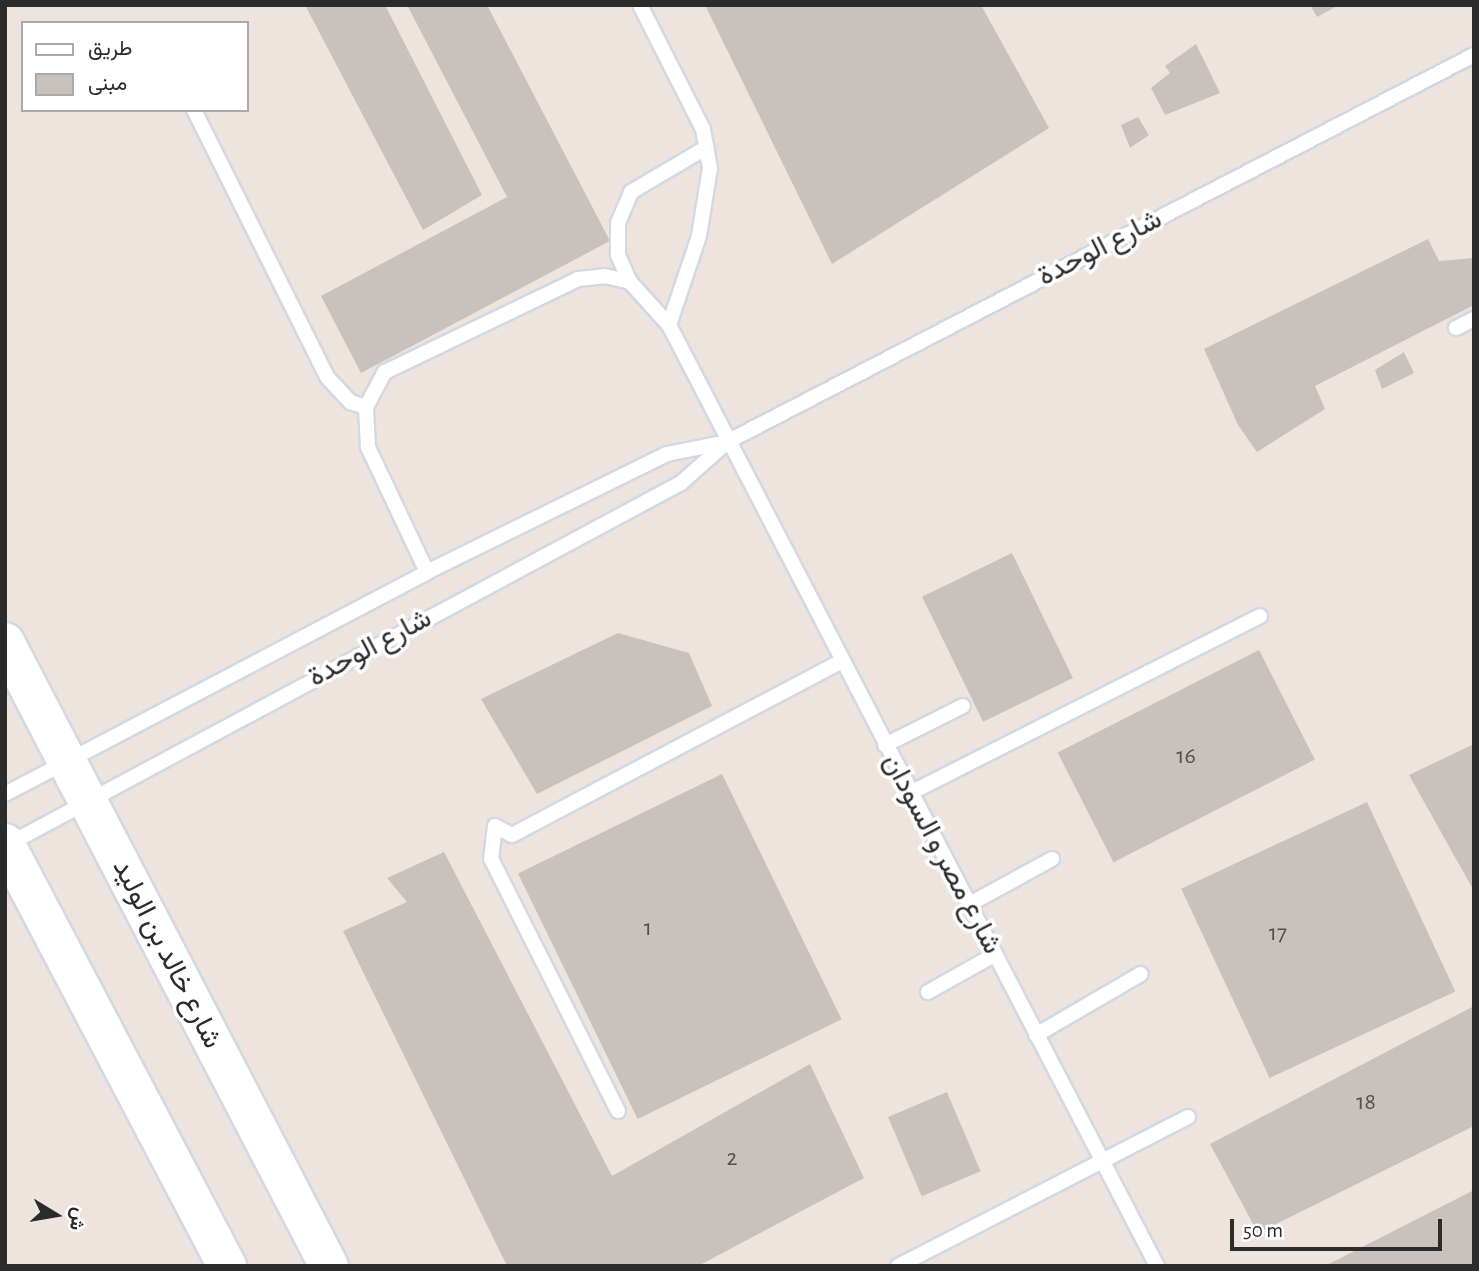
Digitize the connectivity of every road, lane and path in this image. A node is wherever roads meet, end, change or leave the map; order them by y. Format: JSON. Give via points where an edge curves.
{"nodes":[{"id":1,"x":640,"y":5,"type":"edge"},
{"id":2,"x":1474,"y":55,"type":"edge"},
{"id":3,"x":195,"y":112,"type":"edge"},
{"id":4,"x":707,"y":147,"type":"junction"},
{"id":5,"x":630,"y":282,"type":"junction"},
{"id":6,"x":1474,"y":318,"type":"edge"},
{"id":7,"x":669,"y":325,"type":"junction"},
{"id":8,"x":1456,"y":328,"type":"dead end"},
{"id":9,"x":366,"y":407,"type":"junction"},
{"id":10,"x":727,"y":442,"type":"junction"},
{"id":11,"x":427,"y":572,"type":"junction"},
{"id":12,"x":1260,"y":616,"type":"dead end"},
{"id":13,"x":5,"y":642,"type":"edge"},
{"id":14,"x":842,"y":661,"type":"junction"},
{"id":15,"x":963,"y":706,"type":"dead end"},
{"id":16,"x":885,"y":745,"type":"junction"},
{"id":17,"x":66,"y":760,"type":"junction"},
{"id":18,"x":910,"y":793,"type":"junction"},
{"id":19,"x":5,"y":794,"type":"edge"},
{"id":20,"x":87,"y":799,"type":"junction"},
{"id":21,"x":5,"y":844,"type":"edge"},
{"id":22,"x":1052,"y":859,"type":"dead end"},
{"id":23,"x":968,"y":905,"type":"junction"},
{"id":24,"x":995,"y":955,"type":"junction"},
{"id":25,"x":1141,"y":974,"type":"dead end"},
{"id":26,"x":929,"y":992,"type":"dead end"},
{"id":27,"x":1036,"y":1035,"type":"junction"},
{"id":28,"x":618,"y":1111,"type":"dead end"},
{"id":29,"x":1188,"y":1117,"type":"dead end"},
{"id":30,"x":1102,"y":1162,"type":"junction"},
{"id":31,"x":228,"y":1266,"type":"edge"},
{"id":32,"x":329,"y":1266,"type":"edge"},
{"id":33,"x":898,"y":1266,"type":"edge"},
{"id":34,"x":1157,"y":1266,"type":"edge"}],
"edges":[{"from":1,"to":4,"type":"lane"},
{"from":2,"to":10,"type":"lane","name":"شارع الوحدة"},
{"from":3,"to":9,"type":"lane","via":[[327,377],[350,402]]},
{"from":4,"to":5,"type":"lane","via":[[631,192],[618,223],[618,255]]},
{"from":4,"to":7,"type":"lane","via":[[705,206]]},
{"from":5,"to":7,"type":"lane","name":"شارع مصر و السودان"},
{"from":5,"to":9,"type":"lane","via":[[605,276],[578,279],[385,372]]},
{"from":6,"to":8,"type":"lane"},
{"from":7,"to":10,"type":"lane","name":"شارع مصر و السودان"},
{"from":9,"to":11,"type":"lane","via":[[368,447]]},
{"from":10,"to":11,"type":"lane","name":"شارع الوحدة","via":[[667,454]]},
{"from":10,"to":14,"type":"lane","name":"شارع مصر و السودان"},
{"from":10,"to":20,"type":"lane","name":"شارع الوحدة","via":[[681,483]]},
{"from":11,"to":17,"type":"lane","name":"شارع الوحدة"},
{"from":12,"to":18,"type":"lane"},
{"from":13,"to":17,"type":"main road","name":"شارع خالد بن الوليد"},
{"from":14,"to":16,"type":"lane","name":"شارع مصر و السودان"},
{"from":14,"to":28,"type":"lane","via":[[512,835],[495,826],[491,859]]},
{"from":15,"to":16,"type":"lane"},
{"from":16,"to":18,"type":"lane","name":"شارع مصر و السودان"},
{"from":17,"to":19,"type":"lane","name":"شارع الوحدة"},
{"from":17,"to":20,"type":"main road","name":"شارع خالد بن الوليد"},
{"from":18,"to":23,"type":"lane","name":"شارع مصر و السودان"},
{"from":20,"to":21,"type":"lane","name":"شارع الوحدة"},
{"from":20,"to":32,"type":"main road","name":"شارع خالد بن الوليد"},
{"from":21,"to":31,"type":"main road"},
{"from":22,"to":23,"type":"lane"},
{"from":23,"to":24,"type":"lane","name":"شارع مصر و السودان"},
{"from":24,"to":26,"type":"lane"},
{"from":24,"to":27,"type":"lane","name":"شارع مصر و السودان"},
{"from":25,"to":27,"type":"lane"},
{"from":27,"to":30,"type":"lane","name":"شارع مصر و السودان"},
{"from":29,"to":30,"type":"lane"},
{"from":30,"to":33,"type":"lane"},
{"from":30,"to":34,"type":"lane","name":"شارع مصر و السودان"}]}
